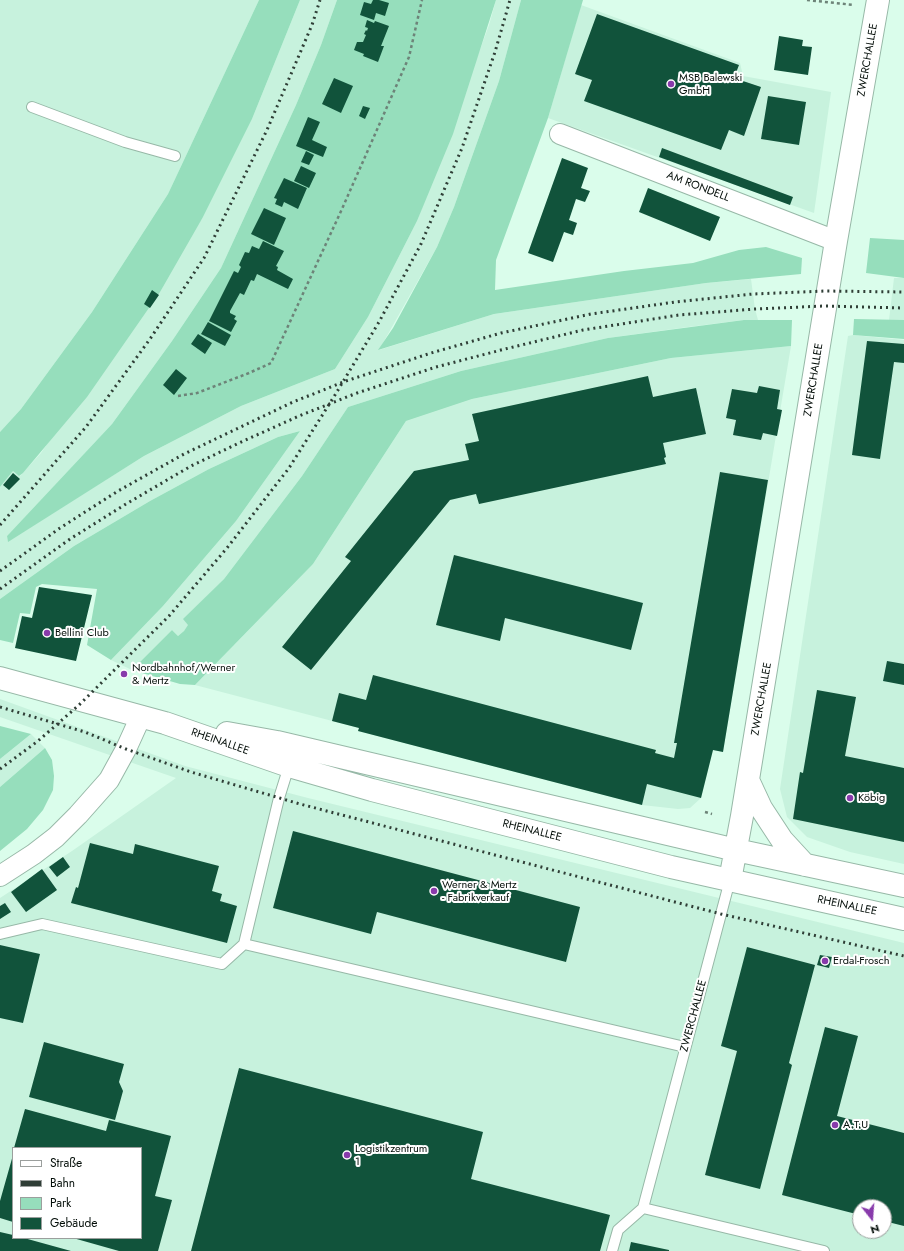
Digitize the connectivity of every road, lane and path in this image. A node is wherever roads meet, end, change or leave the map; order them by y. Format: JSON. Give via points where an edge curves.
{"nodes":[{"id":1,"x":422,"y":0,"type":"edge"},
{"id":2,"x":807,"y":0,"type":"edge"},
{"id":3,"x":877,"y":4,"type":"edge"},
{"id":4,"x":32,"y":108,"type":"dead end"},
{"id":5,"x":560,"y":134,"type":"dead end"},
{"id":6,"x":175,"y":156,"type":"dead end"},
{"id":7,"x":836,"y":241,"type":"junction"},
{"id":8,"x":178,"y":396,"type":"dead end"},
{"id":9,"x":0,"y":678,"type":"edge"},
{"id":10,"x":141,"y":716,"type":"junction"},
{"id":11,"x":165,"y":722,"type":"junction"},
{"id":12,"x":289,"y":766,"type":"junction"},
{"id":13,"x":748,"y":780,"type":"junction"},
{"id":14,"x":705,"y":812,"type":"dead end"},
{"id":15,"x":712,"y":814,"type":"dead end"},
{"id":16,"x":736,"y":850,"type":"junction"},
{"id":17,"x":806,"y":865,"type":"junction"},
{"id":18,"x":0,"y":876,"type":"edge"},
{"id":19,"x":730,"y":880,"type":"junction"},
{"id":20,"x":904,"y":886,"type":"edge"},
{"id":21,"x":904,"y":919,"type":"edge"},
{"id":22,"x":0,"y":934,"type":"edge"},
{"id":23,"x":244,"y":944,"type":"junction"},
{"id":24,"x":685,"y":1047,"type":"junction"},
{"id":25,"x":643,"y":1208,"type":"junction"},
{"id":26,"x":612,"y":1251,"type":"edge"},
{"id":27,"x":824,"y":1251,"type":"edge"}],
"edges":[{"from":1,"to":8,"type":"path","via":[[409,57],[271,363],[250,374],[197,393]]},
{"from":2,"to":3,"type":"path"},
{"from":3,"to":7,"type":"main road","name":"ZWERCHALLEE"},
{"from":4,"to":6,"type":"lane","via":[[119,140]]},
{"from":5,"to":7,"type":"street","name":"AM RONDELL"},
{"from":7,"to":13,"type":"main road","name":"ZWERCHALLEE"},
{"from":9,"to":10,"type":"main road","name":"RHEINALLEE"},
{"from":10,"to":11,"type":"main road","name":"RHEINALLEE"},
{"from":10,"to":18,"type":"street","via":[[109,780],[56,837]]},
{"from":11,"to":12,"type":"main road","name":"RHEINALLEE"},
{"from":11,"to":16,"type":"main road","name":"RHEINALLEE","via":[[277,742]]},
{"from":12,"to":19,"type":"main road","name":"RHEINALLEE","via":[[372,790]]},
{"from":12,"to":23,"type":"lane","via":[[278,798]]},
{"from":13,"to":16,"type":"main road","name":"ZWERCHALLEE"},
{"from":13,"to":17,"type":"main road","via":[[761,808],[782,840]]},
{"from":14,"to":15,"type":"path"},
{"from":16,"to":17,"type":"main road","name":"RHEINALLEE"},
{"from":16,"to":19,"type":"main road","name":"ZWERCHALLEE"},
{"from":17,"to":20,"type":"main road","name":"RHEINALLEE"},
{"from":19,"to":21,"type":"main road","name":"RHEINALLEE"},
{"from":19,"to":24,"type":"lane","name":"ZWERCHALLEE"},
{"from":22,"to":23,"type":"lane","via":[[42,924],[222,964]]},
{"from":23,"to":24,"type":"lane"},
{"from":24,"to":25,"type":"lane","name":"ZWERCHALLEE"},
{"from":25,"to":26,"type":"lane","via":[[618,1230]]},
{"from":25,"to":27,"type":"lane"}]}
